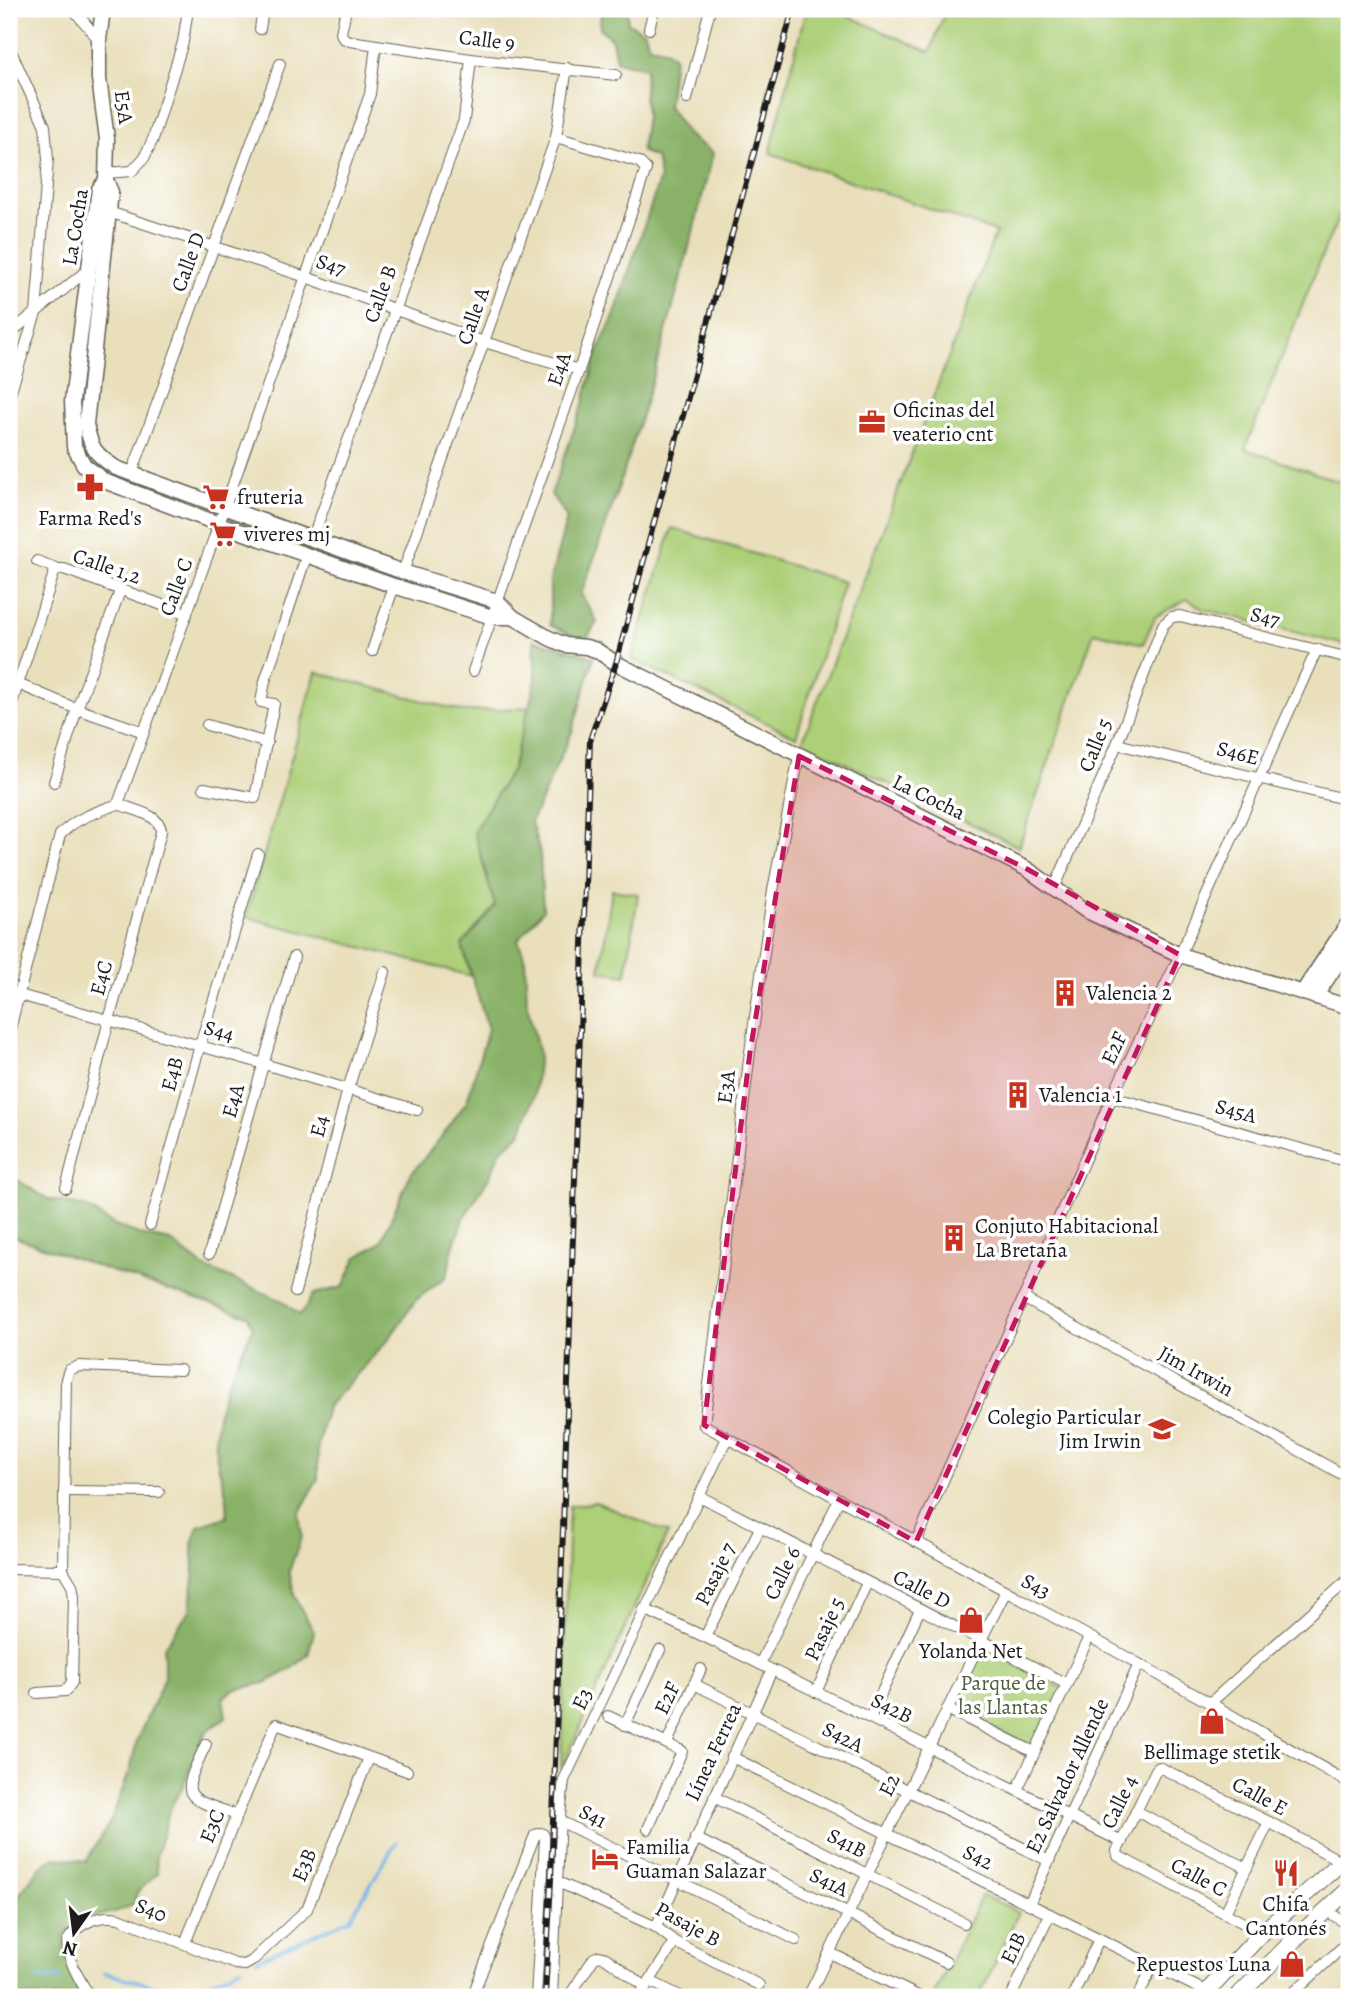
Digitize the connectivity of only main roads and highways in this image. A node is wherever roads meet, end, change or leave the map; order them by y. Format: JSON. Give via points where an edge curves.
{"nodes":[{"id":1,"x":1345,"y":1859,"type":"edge"},
{"id":2,"x":1349,"y":1889,"type":"edge"},
{"id":3,"x":1205,"y":1994,"type":"edge"},
{"id":4,"x":1237,"y":1997,"type":"edge"}],
"edges":[{"from":1,"to":3,"type":"main road","via":[[1262,1933]]},
{"from":2,"to":4,"type":"main road"}]}
